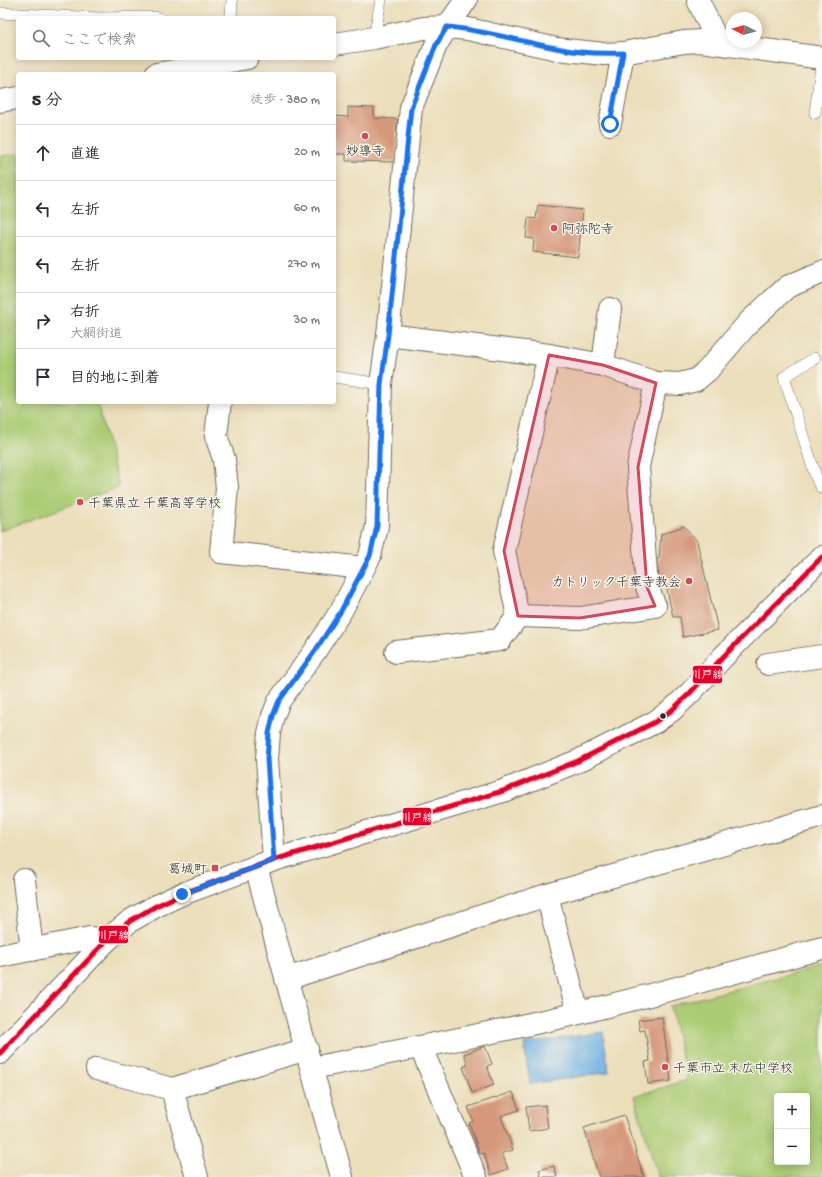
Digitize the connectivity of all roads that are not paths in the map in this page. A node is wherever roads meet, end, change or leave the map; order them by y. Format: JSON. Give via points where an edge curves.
{"nodes":[{"id":1,"x":232,"y":0,"type":"edge"},
{"id":2,"x":381,"y":0,"type":"edge"},
{"id":3,"x":466,"y":0,"type":"edge"},
{"id":4,"x":698,"y":0,"type":"edge"},
{"id":5,"x":0,"y":13,"type":"edge"},
{"id":6,"x":59,"y":16,"type":"edge"},
{"id":7,"x":230,"y":16,"type":"edge"},
{"id":8,"x":447,"y":27,"type":"junction"},
{"id":9,"x":374,"y":38,"type":"junction"},
{"id":10,"x":718,"y":43,"type":"junction"},
{"id":11,"x":336,"y":44,"type":"edge"},
{"id":12,"x":623,"y":53,"type":"junction"},
{"id":13,"x":822,"y":58,"type":"edge"},
{"id":14,"x":236,"y":60,"type":"edge"},
{"id":15,"x":167,"y":72,"type":"edge"},
{"id":16,"x":16,"y":98,"type":"edge"},
{"id":17,"x":0,"y":101,"type":"edge"},
{"id":18,"x":815,"y":113,"type":"dead end"},
{"id":19,"x":610,"y":124,"type":"dead end"},
{"id":20,"x":822,"y":272,"type":"edge"},
{"id":21,"x":610,"y":309,"type":"dead end"},
{"id":22,"x":388,"y":335,"type":"junction"},
{"id":23,"x":549,"y":355,"type":"junction"},
{"id":24,"x":815,"y":358,"type":"dead end"},
{"id":25,"x":604,"y":365,"type":"junction"},
{"id":26,"x":336,"y":377,"type":"edge"},
{"id":27,"x":656,"y":383,"type":"junction"},
{"id":28,"x":381,"y":384,"type":"junction"},
{"id":29,"x":220,"y":404,"type":"edge"},
{"id":30,"x":822,"y":488,"type":"edge"},
{"id":31,"x":822,"y":557,"type":"edge"},
{"id":32,"x":363,"y":568,"type":"junction"},
{"id":33,"x":518,"y":616,"type":"junction"},
{"id":34,"x":396,"y":652,"type":"dead end"},
{"id":35,"x":822,"y":656,"type":"edge"},
{"id":36,"x":768,"y":664,"type":"dead end"},
{"id":37,"x":822,"y":816,"type":"edge"},
{"id":38,"x":265,"y":863,"type":"junction"},
{"id":39,"x":24,"y":880,"type":"dead end"},
{"id":40,"x":547,"y":895,"type":"junction"},
{"id":41,"x":107,"y":940,"type":"junction"},
{"id":42,"x":822,"y":948,"type":"edge"},
{"id":43,"x":32,"y":950,"type":"junction"},
{"id":44,"x":0,"y":956,"type":"edge"},
{"id":45,"x":286,"y":979,"type":"junction"},
{"id":46,"x":578,"y":1013,"type":"junction"},
{"id":47,"x":421,"y":1048,"type":"junction"},
{"id":48,"x":1,"y":1050,"type":"edge"},
{"id":49,"x":309,"y":1059,"type":"junction"},
{"id":50,"x":98,"y":1069,"type":"dead end"},
{"id":51,"x":172,"y":1089,"type":"junction"},
{"id":52,"x":197,"y":1177,"type":"edge"},
{"id":53,"x":342,"y":1177,"type":"edge"},
{"id":54,"x":476,"y":1177,"type":"edge"}],
"edges":[{"from":1,"to":7,"type":"lane"},
{"from":2,"to":9,"type":"lane"},
{"from":3,"to":8,"type":"street"},
{"from":4,"to":10,"type":"street"},
{"from":5,"to":6,"type":"lane"},
{"from":8,"to":9,"type":"street","via":[[424,28]]},
{"from":8,"to":12,"type":"street","via":[[468,29],[557,49],[604,54]]},
{"from":8,"to":22,"type":"street","via":[[436,45],[411,108]]},
{"from":9,"to":11,"type":"street"},
{"from":10,"to":12,"type":"street","via":[[684,42]]},
{"from":10,"to":13,"type":"street"},
{"from":12,"to":19,"type":"street"},
{"from":13,"to":18,"type":"lane"},
{"from":14,"to":15,"type":"street"},
{"from":16,"to":17,"type":"street"},
{"from":20,"to":27,"type":"street","via":[[787,287],[749,322],[707,371],[696,380],[680,384]]},
{"from":21,"to":25,"type":"street"},
{"from":22,"to":23,"type":"street"},
{"from":22,"to":28,"type":"street"},
{"from":23,"to":25,"type":"street"},
{"from":23,"to":33,"type":"street","via":[[504,551]]},
{"from":24,"to":30,"type":"lane","via":[[784,377],[817,480]]},
{"from":25,"to":27,"type":"street"},
{"from":26,"to":28,"type":"lane"},
{"from":27,"to":33,"type":"street","via":[[638,466],[647,587],[655,606],[580,618]]},
{"from":28,"to":32,"type":"street","via":[[377,526],[370,556]]},
{"from":29,"to":32,"type":"street","via":[[216,436],[224,459],[227,488],[221,552]]},
{"from":31,"to":38,"type":"street","via":[[690,693],[655,722],[578,761],[503,791]]},
{"from":32,"to":38,"type":"street","via":[[341,611],[279,701],[273,716],[267,759]]},
{"from":33,"to":34,"type":"street","via":[[500,640]]},
{"from":35,"to":36,"type":"street"},
{"from":37,"to":40,"type":"street"},
{"from":38,"to":41,"type":"street","via":[[156,906],[130,921]]},
{"from":38,"to":45,"type":"street"},
{"from":39,"to":43,"type":"street"},
{"from":40,"to":45,"type":"street"},
{"from":40,"to":46,"type":"street"},
{"from":41,"to":43,"type":"street","via":[[90,938]]},
{"from":41,"to":48,"type":"street"},
{"from":42,"to":46,"type":"street"},
{"from":43,"to":44,"type":"street"},
{"from":45,"to":49,"type":"street"},
{"from":46,"to":47,"type":"street"},
{"from":47,"to":49,"type":"street"},
{"from":47,"to":54,"type":"street"},
{"from":49,"to":51,"type":"street"},
{"from":49,"to":53,"type":"street"},
{"from":50,"to":51,"type":"street"},
{"from":51,"to":52,"type":"street"}]}
